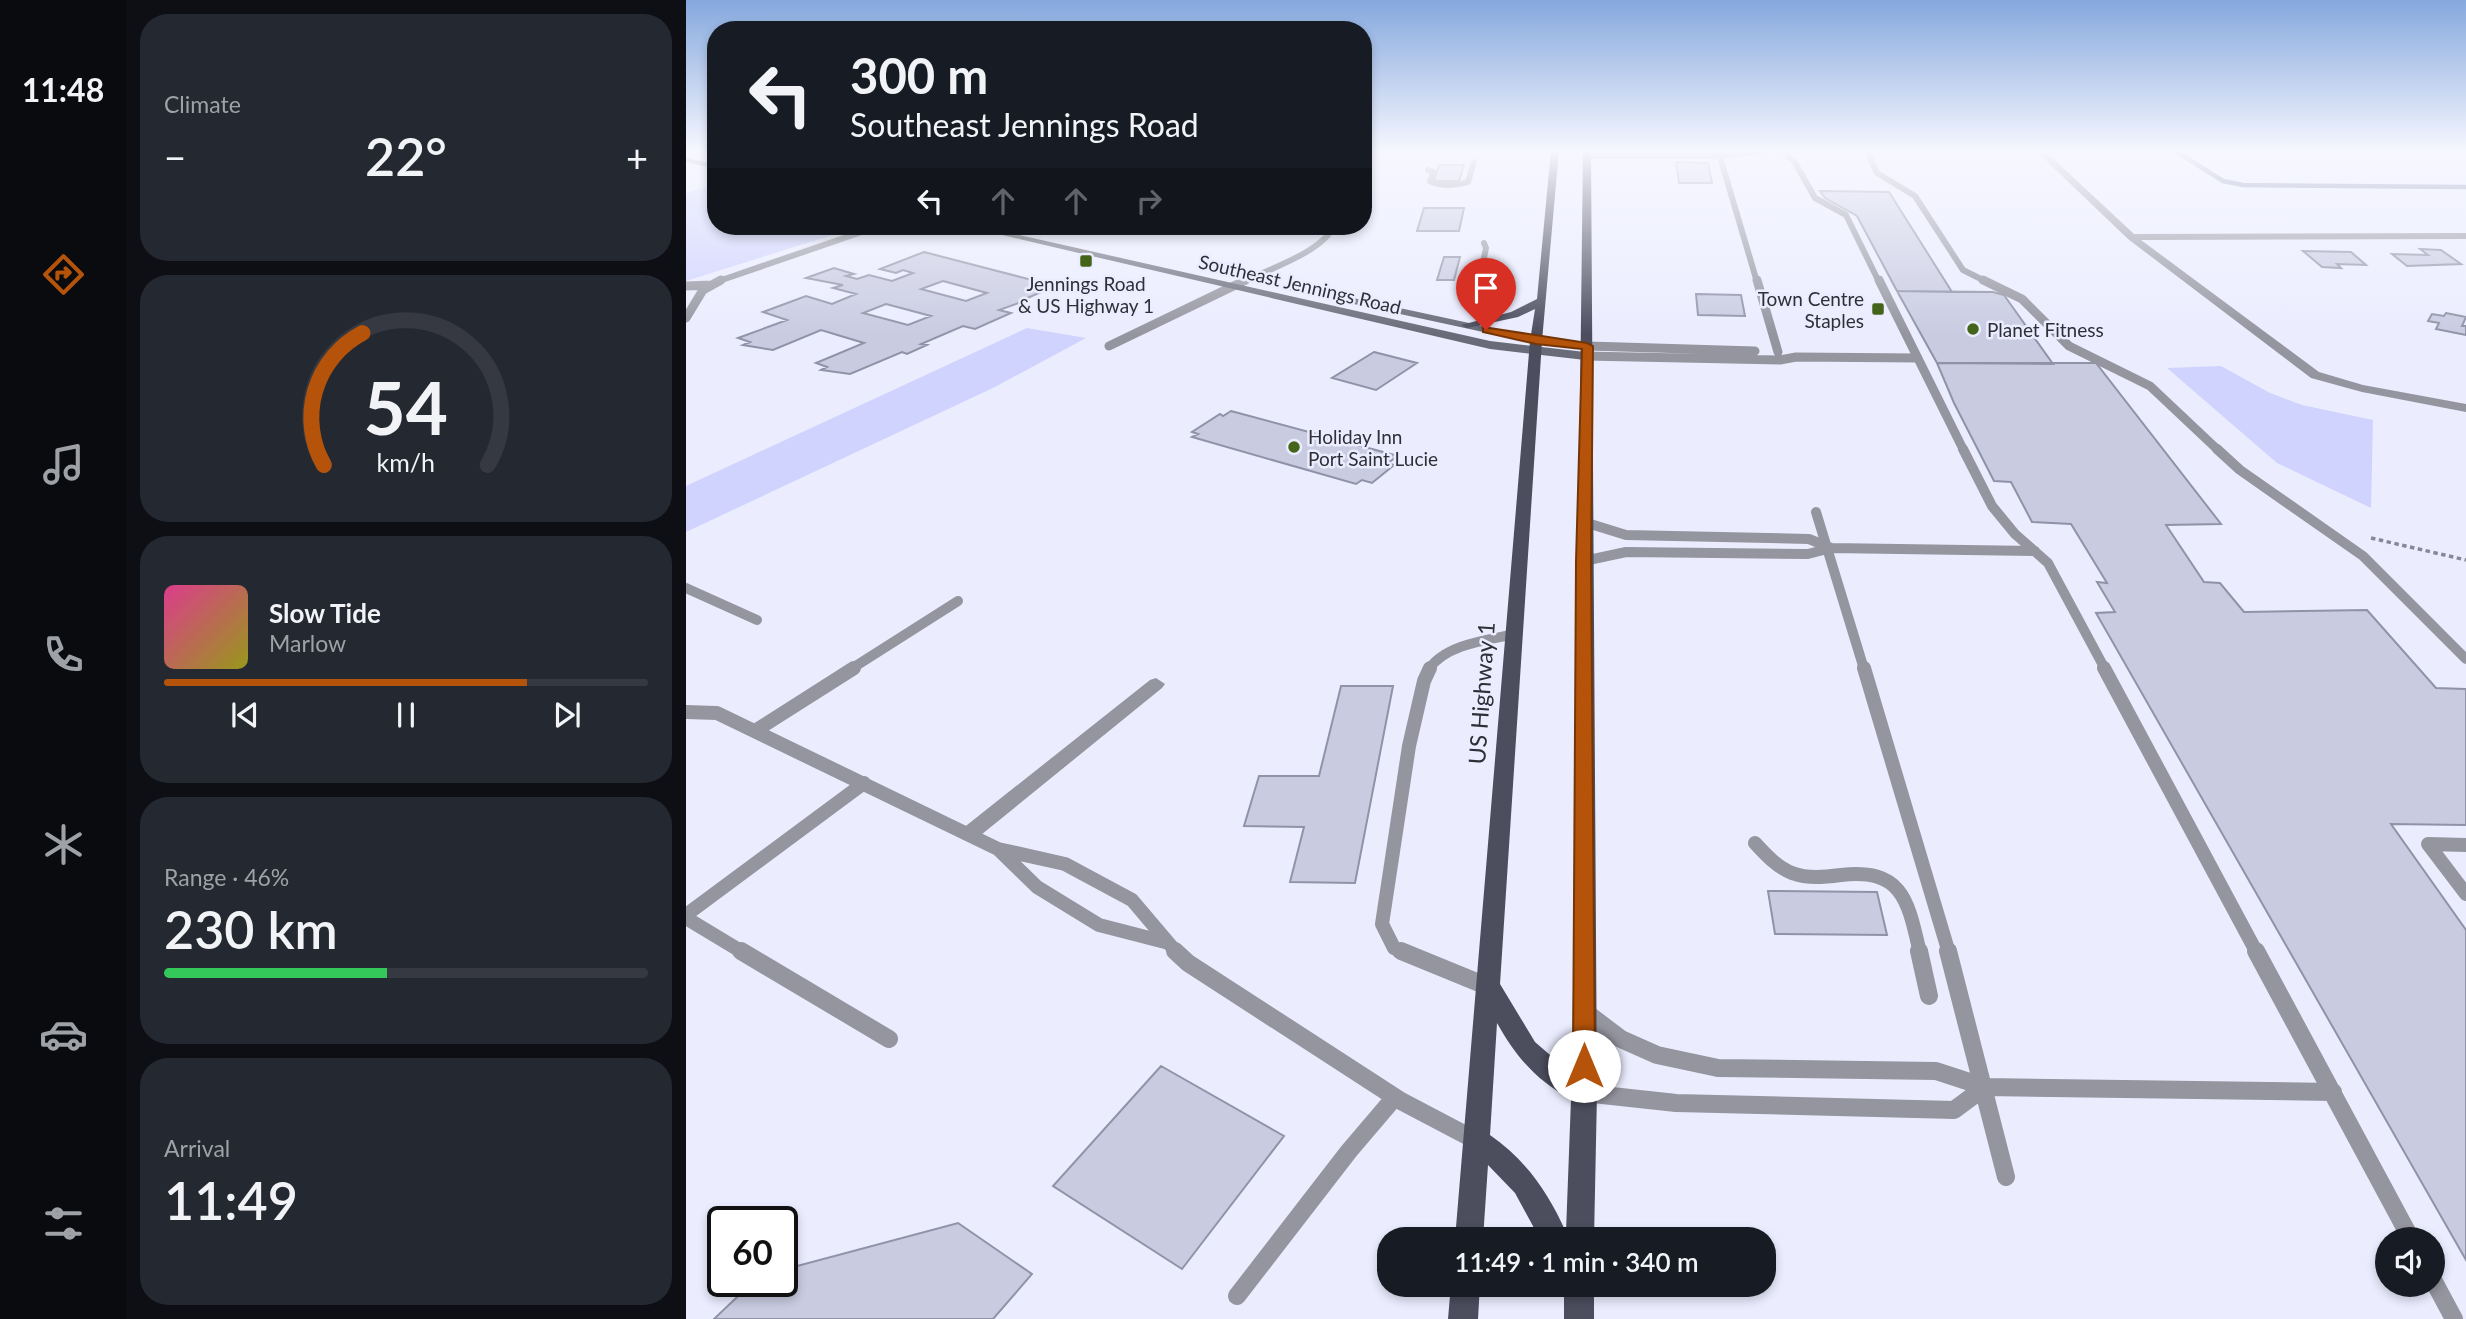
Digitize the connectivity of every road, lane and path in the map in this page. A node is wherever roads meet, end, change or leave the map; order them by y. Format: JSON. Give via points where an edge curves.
{"nodes":[{"id":1,"x":1550,"y":212,"type":"edge"},
{"id":2,"x":1587,"y":212,"type":"edge"},
{"id":3,"x":1735,"y":212,"type":"edge"},
{"id":4,"x":1839,"y":212,"type":"edge"},
{"id":5,"x":1925,"y":212,"type":"edge"},
{"id":6,"x":2104,"y":212,"type":"edge"},
{"id":7,"x":853,"y":235,"type":"edge"},
{"id":8,"x":1008,"y":235,"type":"edge"},
{"id":9,"x":1060,"y":235,"type":"edge"},
{"id":10,"x":1330,"y":235,"type":"edge"},
{"id":11,"x":2466,"y":236,"type":"edge"},
{"id":12,"x":2131,"y":237,"type":"junction"},
{"id":13,"x":1484,"y":243,"type":"dead end"},
{"id":14,"x":1250,"y":278,"type":"junction"},
{"id":15,"x":711,"y":285,"type":"junction"},
{"id":16,"x":686,"y":286,"type":"edge"},
{"id":17,"x":1234,"y":286,"type":"junction"},
{"id":18,"x":1542,"y":301,"type":"junction"},
{"id":19,"x":1474,"y":303,"type":"dead end"},
{"id":20,"x":686,"y":318,"type":"edge"},
{"id":21,"x":1467,"y":326,"type":"junction"},
{"id":22,"x":1109,"y":346,"type":"dead end"},
{"id":23,"x":1536,"y":346,"type":"junction"},
{"id":24,"x":1586,"y":351,"type":"junction"},
{"id":25,"x":1777,"y":352,"type":"junction"},
{"id":26,"x":1796,"y":357,"type":"junction"},
{"id":27,"x":1918,"y":358,"type":"junction"},
{"id":28,"x":2466,"y":408,"type":"edge"},
{"id":29,"x":1816,"y":512,"type":"dead end"},
{"id":30,"x":1584,"y":522,"type":"junction"},
{"id":31,"x":2325,"y":530,"type":"junction"},
{"id":32,"x":1832,"y":548,"type":"junction"},
{"id":33,"x":2035,"y":551,"type":"junction"},
{"id":34,"x":2466,"y":560,"type":"edge"},
{"id":35,"x":1584,"y":561,"type":"junction"},
{"id":36,"x":689,"y":592,"type":"edge"},
{"id":37,"x":958,"y":601,"type":"dead end"},
{"id":38,"x":757,"y":620,"type":"dead end"},
{"id":39,"x":1515,"y":634,"type":"junction"},
{"id":40,"x":2466,"y":659,"type":"edge"},
{"id":41,"x":1156,"y":684,"type":"dead end"},
{"id":42,"x":686,"y":712,"type":"edge"},
{"id":43,"x":755,"y":731,"type":"junction"},
{"id":44,"x":864,"y":783,"type":"junction"},
{"id":45,"x":969,"y":834,"type":"junction"},
{"id":46,"x":1755,"y":843,"type":"dead end"},
{"id":47,"x":2466,"y":845,"type":"edge"},
{"id":48,"x":998,"y":849,"type":"junction"},
{"id":49,"x":2466,"y":894,"type":"edge"},
{"id":50,"x":686,"y":917,"type":"edge"},
{"id":51,"x":1165,"y":942,"type":"junction"},
{"id":52,"x":1489,"y":987,"type":"junction"},
{"id":53,"x":1929,"y":996,"type":"dead end"},
{"id":54,"x":1584,"y":1011,"type":"junction"},
{"id":55,"x":889,"y":1039,"type":"dead end"},
{"id":56,"x":1985,"y":1087,"type":"junction"},
{"id":57,"x":2333,"y":1092,"type":"junction"},
{"id":58,"x":1584,"y":1093,"type":"junction"},
{"id":59,"x":1395,"y":1097,"type":"junction"},
{"id":60,"x":1477,"y":1141,"type":"junction"},
{"id":61,"x":2006,"y":1177,"type":"dead end"},
{"id":62,"x":1470,"y":1227,"type":"edge"},
{"id":63,"x":1549,"y":1227,"type":"edge"},
{"id":64,"x":1580,"y":1227,"type":"edge"},
{"id":65,"x":2405,"y":1227,"type":"edge"},
{"id":66,"x":1237,"y":1296,"type":"dead end"},
{"id":67,"x":1465,"y":1297,"type":"edge"},
{"id":68,"x":1579,"y":1297,"type":"edge"},
{"id":69,"x":2442,"y":1297,"type":"edge"},
{"id":70,"x":1463,"y":1319,"type":"edge"},
{"id":71,"x":1579,"y":1319,"type":"edge"},
{"id":72,"x":2454,"y":1319,"type":"edge"}],
"edges":[{"from":1,"to":18,"type":"main road","name":"US Highway 1"},
{"from":2,"to":24,"type":"main road"},
{"from":3,"to":25,"type":"lane"},
{"from":4,"to":27,"type":"lane","via":[[1846,215]]},
{"from":5,"to":31,"type":"lane","via":[[1963,270],[2022,299],[2069,346],[2150,386],[2240,470]]},
{"from":6,"to":12,"type":"street"},
{"from":7,"to":15,"type":"lane"},
{"from":8,"to":17,"type":"street","name":"Southeast Jennings Road"},
{"from":9,"to":14,"type":"street","name":"Southeast Jennings Road"},
{"from":10,"to":14,"type":"lane"},
{"from":11,"to":12,"type":"street"},
{"from":12,"to":28,"type":"street","via":[[2315,375]]},
{"from":13,"to":19,"type":"lane"},
{"from":14,"to":17,"type":"lane"},
{"from":14,"to":21,"type":"street","name":"Southeast Jennings Road"},
{"from":15,"to":16,"type":"lane"},
{"from":15,"to":20,"type":"lane"},
{"from":17,"to":22,"type":"lane"},
{"from":17,"to":23,"type":"street","name":"Southeast Jennings Road","via":[[1490,345]]},
{"from":18,"to":21,"type":"main road","via":[[1514,316]]},
{"from":18,"to":23,"type":"main road","name":"US Highway 1"},
{"from":21,"to":23,"type":"street","name":"Southeast Jennings Road"},
{"from":23,"to":24,"type":"street","name":"Southeast Jennings Road"},
{"from":23,"to":39,"type":"main road","name":"US Highway 1"},
{"from":24,"to":25,"type":"lane"},
{"from":24,"to":26,"type":"lane"},
{"from":24,"to":30,"type":"main road"},
{"from":25,"to":26,"type":"lane"},
{"from":26,"to":27,"type":"lane"},
{"from":27,"to":33,"type":"lane","via":[[1992,506]]},
{"from":29,"to":32,"type":"lane"},
{"from":30,"to":32,"type":"lane","via":[[1626,535],[1809,539]]},
{"from":30,"to":35,"type":"main road"},
{"from":31,"to":34,"type":"path"},
{"from":31,"to":40,"type":"lane","via":[[2363,556]]},
{"from":32,"to":33,"type":"lane"},
{"from":32,"to":35,"type":"lane","via":[[1808,554],[1626,552]]},
{"from":32,"to":56,"type":"lane"},
{"from":33,"to":57,"type":"lane","via":[[2048,562]]},
{"from":35,"to":54,"type":"main road"},
{"from":36,"to":38,"type":"lane"},
{"from":37,"to":43,"type":"lane"},
{"from":39,"to":52,"type":"main road","name":"US Highway 1"},
{"from":39,"to":52,"type":"lane","via":[[1453,649],[1428,668],[1414,714],[1382,925],[1394,948]]},
{"from":41,"to":45,"type":"street"},
{"from":42,"to":43,"type":"lane","via":[[717,713]]},
{"from":43,"to":44,"type":"lane"},
{"from":44,"to":45,"type":"lane"},
{"from":44,"to":50,"type":"lane"},
{"from":45,"to":48,"type":"lane"},
{"from":46,"to":53,"type":"lane","via":[[1767,860],[1807,878],[1873,874],[1892,883],[1907,908]]},
{"from":47,"to":49,"type":"lane","via":[[2428,844]]},
{"from":48,"to":51,"type":"lane","via":[[1037,887],[1099,925]]},
{"from":48,"to":51,"type":"lane","via":[[1065,864],[1132,900]]},
{"from":50,"to":55,"type":"lane"},
{"from":51,"to":59,"type":"lane","via":[[1188,963]]},
{"from":52,"to":58,"type":"main road","via":[[1531,1057],[1556,1081]]},
{"from":52,"to":60,"type":"main road","name":"US Highway 1"},
{"from":54,"to":56,"type":"lane","via":[[1621,1039],[1657,1055],[1718,1068],[1936,1072]]},
{"from":54,"to":58,"type":"main road"},
{"from":56,"to":57,"type":"lane"},
{"from":56,"to":58,"type":"lane","via":[[1954,1110],[1676,1103]]},
{"from":56,"to":61,"type":"lane"},
{"from":57,"to":65,"type":"lane"},
{"from":58,"to":64,"type":"main road"},
{"from":59,"to":60,"type":"lane"},
{"from":59,"to":66,"type":"lane"},
{"from":60,"to":62,"type":"main road","name":"US Highway 1"},
{"from":60,"to":63,"type":"main road","via":[[1507,1161],[1526,1183]]},
{"from":67,"to":70,"type":"main road"},
{"from":68,"to":71,"type":"main road"},
{"from":69,"to":72,"type":"lane"}]}
